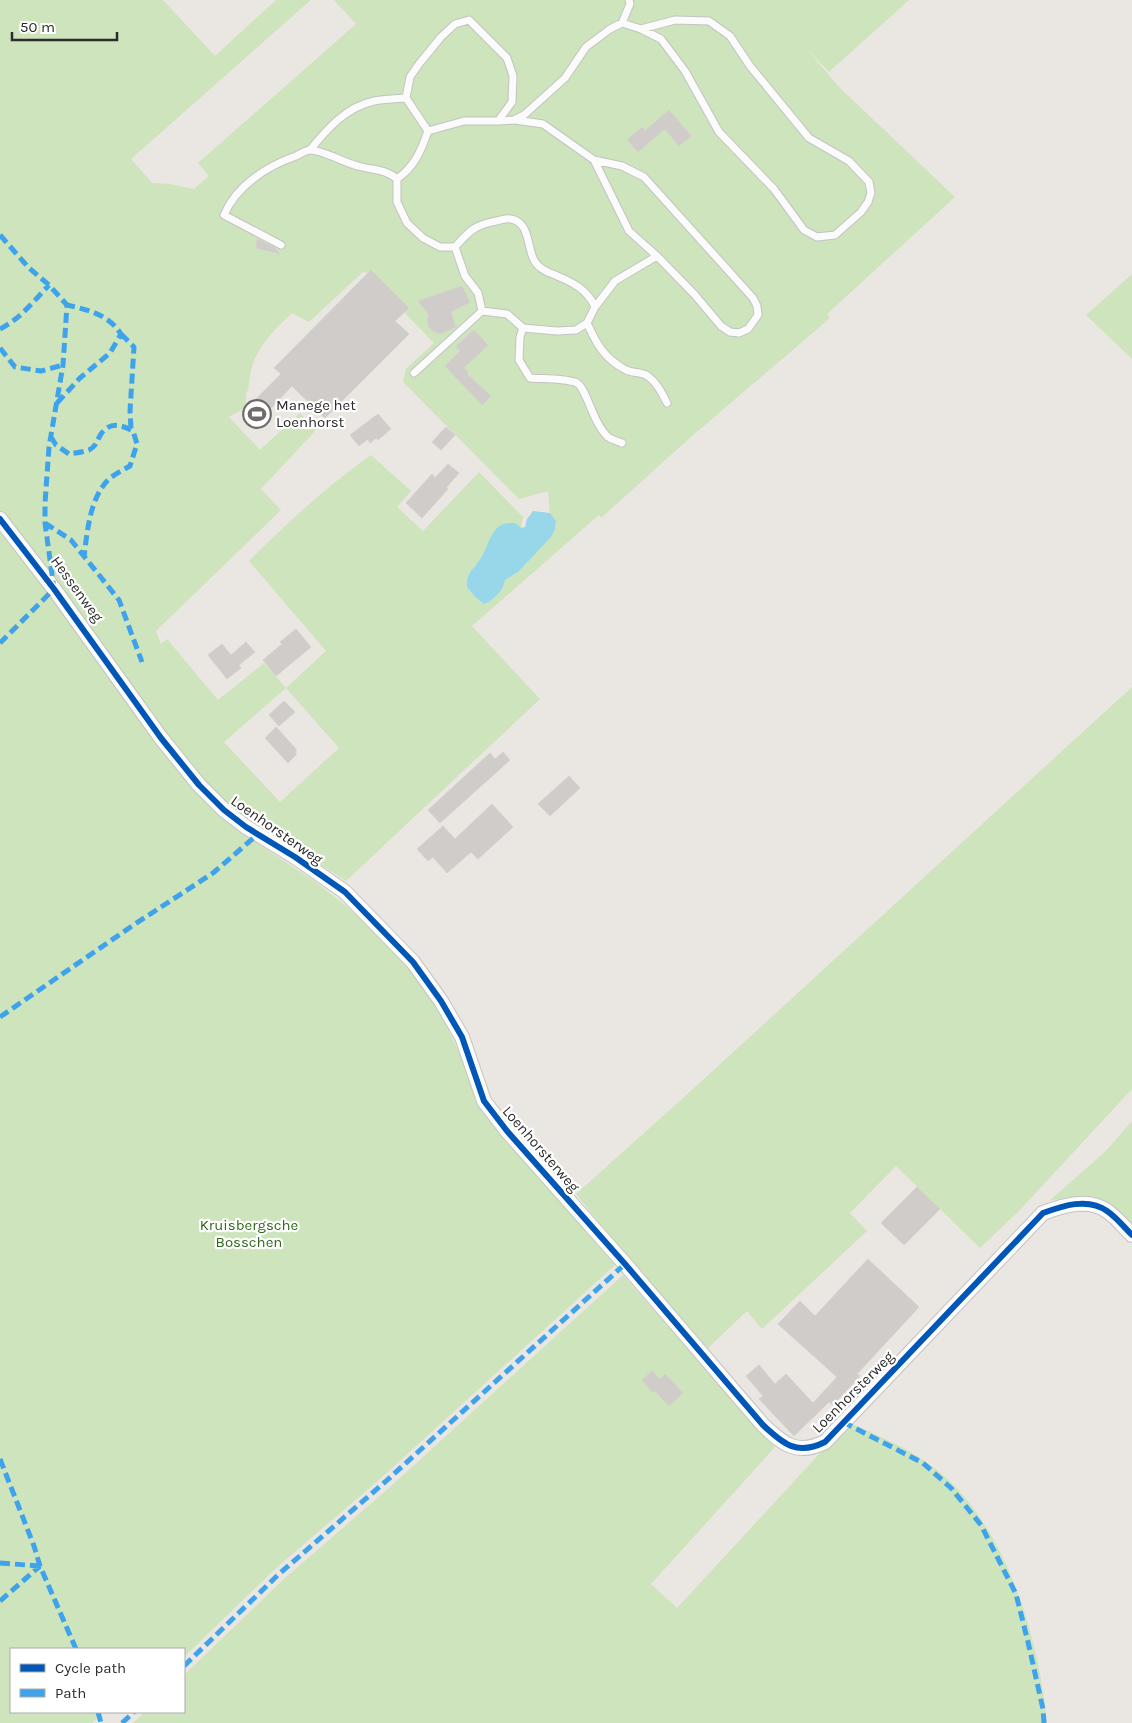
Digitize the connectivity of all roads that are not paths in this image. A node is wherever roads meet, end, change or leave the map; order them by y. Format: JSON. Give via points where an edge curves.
{"nodes":[{"id":1,"x":629,"y":0,"type":"edge"},
{"id":2,"x":622,"y":23,"type":"junction"},
{"id":3,"x":641,"y":28,"type":"junction"},
{"id":4,"x":406,"y":98,"type":"junction"},
{"id":5,"x":514,"y":120,"type":"junction"},
{"id":6,"x":498,"y":121,"type":"junction"},
{"id":7,"x":428,"y":131,"type":"junction"},
{"id":8,"x":310,"y":150,"type":"junction"},
{"id":9,"x":594,"y":160,"type":"junction"},
{"id":10,"x":397,"y":178,"type":"junction"},
{"id":11,"x":281,"y":245,"type":"dead end"},
{"id":12,"x":455,"y":247,"type":"junction"},
{"id":13,"x":657,"y":256,"type":"junction"},
{"id":14,"x":595,"y":307,"type":"junction"},
{"id":15,"x":482,"y":310,"type":"junction"},
{"id":16,"x":587,"y":323,"type":"junction"},
{"id":17,"x":523,"y":328,"type":"junction"},
{"id":18,"x":414,"y":373,"type":"dead end"},
{"id":19,"x":666,"y":403,"type":"dead end"},
{"id":20,"x":622,"y":443,"type":"dead end"},
{"id":21,"x":0,"y":519,"type":"edge"},
{"id":22,"x":1132,"y":1235,"type":"edge"}],
"edges":[{"from":1,"to":2,"type":"lane"},
{"from":2,"to":3,"type":"lane"},
{"from":2,"to":5,"type":"lane","via":[[586,47],[565,78]]},
{"from":3,"to":3,"type":"lane","via":[[675,20],[709,21],[730,36],[750,66],[809,138],[849,161],[869,182],[871,193],[861,212],[835,235],[816,237],[804,230],[774,189],[719,132],[685,71],[661,39]]},
{"from":4,"to":6,"type":"lane","via":[[410,77],[430,50],[455,24],[469,20],[507,58],[513,76],[512,102]]},
{"from":4,"to":7,"type":"lane"},
{"from":4,"to":8,"type":"lane","via":[[373,101],[350,111],[326,130]]},
{"from":5,"to":6,"type":"lane"},
{"from":5,"to":9,"type":"lane","via":[[542,124]]},
{"from":6,"to":7,"type":"lane","via":[[464,121]]},
{"from":7,"to":10,"type":"lane","via":[[408,171]]},
{"from":8,"to":10,"type":"lane","via":[[356,166],[390,172]]},
{"from":8,"to":11,"type":"lane","via":[[258,175],[229,202],[224,215]]},
{"from":9,"to":13,"type":"lane","via":[[629,231]]},
{"from":9,"to":13,"type":"lane","via":[[622,166],[644,177],[753,298],[758,314],[753,323],[739,333],[721,326]]},
{"from":10,"to":12,"type":"lane","via":[[397,202],[407,224],[440,247]]},
{"from":12,"to":14,"type":"lane","via":[[469,230],[484,223],[510,219],[518,222],[527,233],[530,252],[539,268],[584,290]]},
{"from":12,"to":15,"type":"lane","via":[[465,276],[478,293]]},
{"from":13,"to":14,"type":"lane","via":[[615,281]]},
{"from":14,"to":16,"type":"lane"},
{"from":15,"to":17,"type":"lane","via":[[507,314]]},
{"from":15,"to":18,"type":"lane"},
{"from":16,"to":17,"type":"lane","via":[[576,330]]},
{"from":16,"to":19,"type":"lane","via":[[597,345],[606,355],[628,372],[645,374],[662,392]]},
{"from":17,"to":20,"type":"lane","via":[[519,360],[530,378],[578,384],[586,394],[597,423],[609,438]]},
{"from":21,"to":22,"type":"street","name":"Loenhorsterweg","via":[[199,786],[246,827],[344,892],[414,962],[462,1037],[484,1101],[507,1132],[781,1442],[798,1448],[825,1442],[1043,1213],[1069,1204],[1098,1206]]}]}
